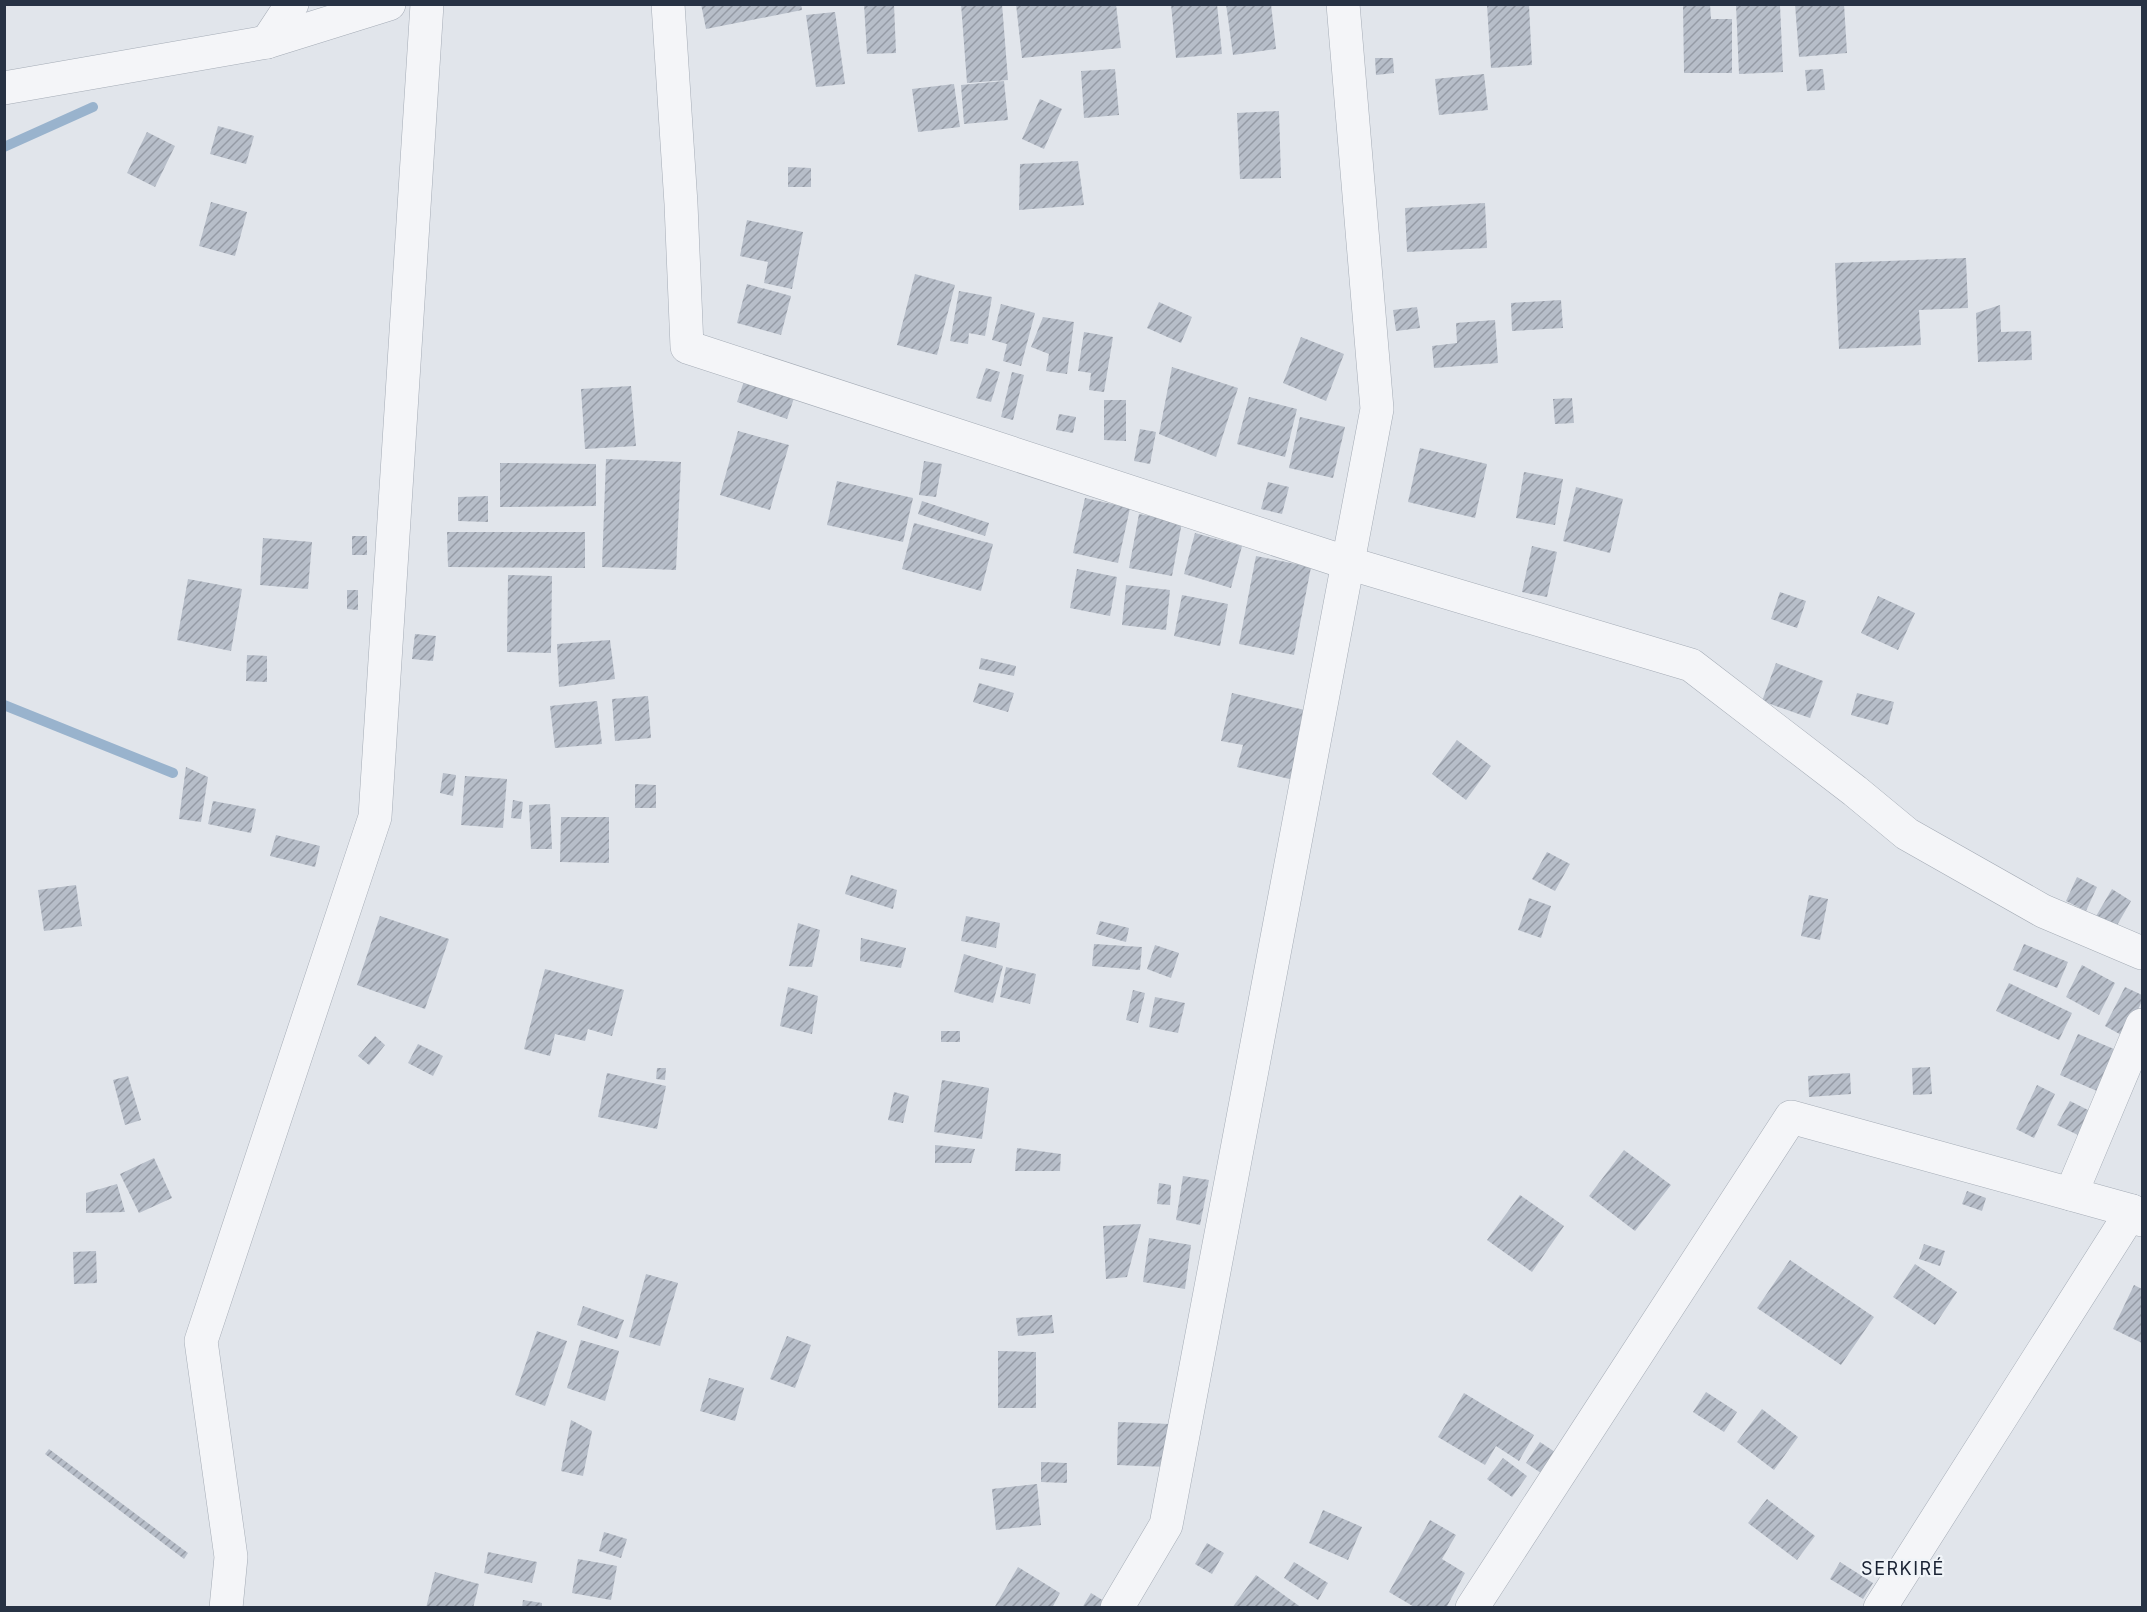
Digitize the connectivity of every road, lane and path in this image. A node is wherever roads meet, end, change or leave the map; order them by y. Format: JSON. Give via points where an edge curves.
{"nodes":[{"id":1,"x":292,"y":4,"type":"edge"},
{"id":2,"x":389,"y":4,"type":"edge"},
{"id":3,"x":427,"y":4,"type":"edge"},
{"id":4,"x":668,"y":4,"type":"edge"},
{"id":5,"x":1343,"y":4,"type":"edge"},
{"id":6,"x":267,"y":42,"type":"junction"},
{"id":7,"x":4,"y":88,"type":"edge"},
{"id":8,"x":1348,"y":563,"type":"junction"},
{"id":9,"x":2142,"y":953,"type":"edge"},
{"id":10,"x":2142,"y":1025,"type":"edge"},
{"id":11,"x":2071,"y":1194,"type":"junction"},
{"id":12,"x":2137,"y":1215,"type":"edge"},
{"id":13,"x":226,"y":1608,"type":"edge"},
{"id":14,"x":1117,"y":1608,"type":"edge"},
{"id":15,"x":1472,"y":1608,"type":"edge"},
{"id":16,"x":1880,"y":1608,"type":"edge"}],
"edges":[{"from":1,"to":6,"type":"street"},
{"from":2,"to":6,"type":"street"},
{"from":3,"to":13,"type":"street","via":[[375,817],[201,1341],[231,1557]]},
{"from":4,"to":8,"type":"street","via":[[687,347]]},
{"from":5,"to":8,"type":"street","via":[[1377,409]]},
{"from":6,"to":7,"type":"street"},
{"from":8,"to":9,"type":"street","via":[[1691,665],[1907,834],[2043,911]]},
{"from":8,"to":14,"type":"street","via":[[1167,1525]]},
{"from":10,"to":11,"type":"street"},
{"from":11,"to":12,"type":"street"},
{"from":11,"to":15,"type":"street","via":[[1791,1117]]},
{"from":12,"to":16,"type":"street"}]}
